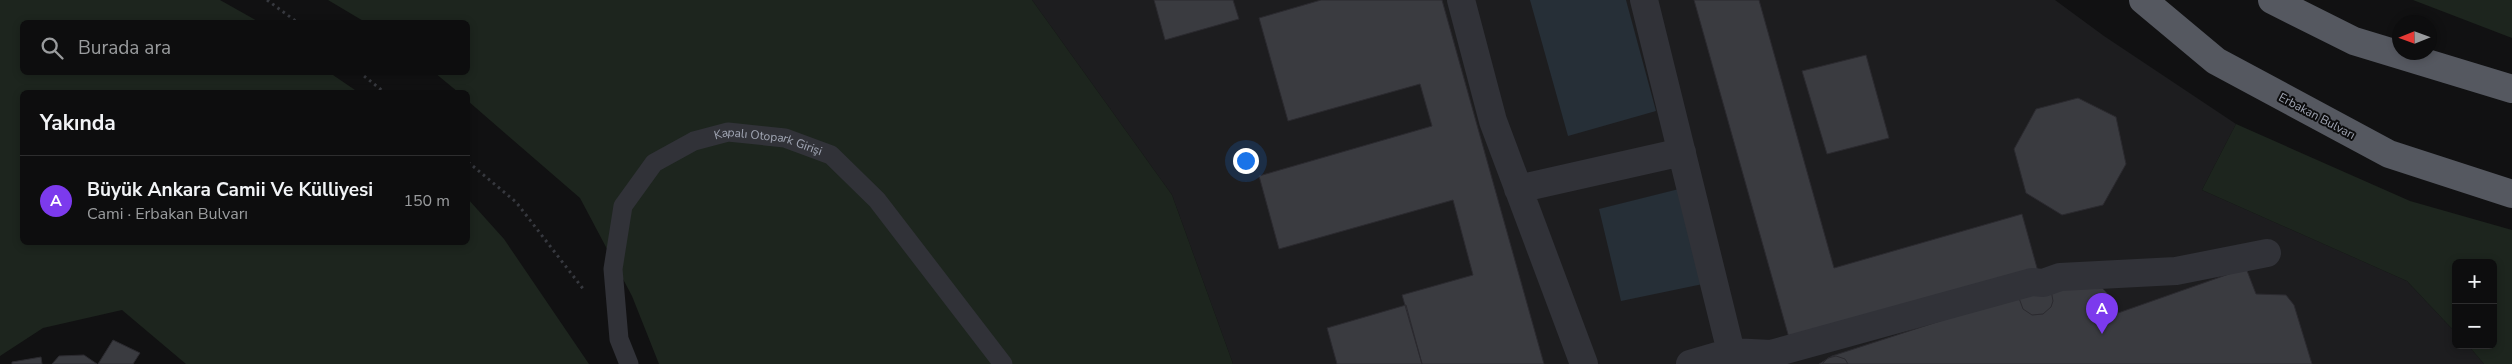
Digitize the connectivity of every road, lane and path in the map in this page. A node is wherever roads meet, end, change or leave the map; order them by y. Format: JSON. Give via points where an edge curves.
{"nodes":[{"id":1,"x":268,"y":0,"type":"edge"},
{"id":2,"x":1461,"y":0,"type":"edge"},
{"id":3,"x":1644,"y":0,"type":"edge"},
{"id":4,"x":2143,"y":0,"type":"edge"},
{"id":5,"x":2272,"y":0,"type":"edge"},
{"id":6,"x":294,"y":20,"type":"edge"},
{"id":7,"x":363,"y":75,"type":"edge"},
{"id":8,"x":2512,"y":89,"type":"edge"},
{"id":9,"x":382,"y":90,"type":"edge"},
{"id":10,"x":1682,"y":152,"type":"junction"},
{"id":11,"x":470,"y":164,"type":"edge"},
{"id":12,"x":1518,"y":188,"type":"junction"},
{"id":13,"x":2512,"y":194,"type":"edge"},
{"id":14,"x":2267,"y":253,"type":"dead end"},
{"id":15,"x":588,"y":294,"type":"dead end"},
{"id":16,"x":1731,"y":352,"type":"junction"},
{"id":17,"x":1797,"y":356,"type":"edge"},
{"id":18,"x":630,"y":364,"type":"edge"},
{"id":19,"x":1003,"y":364,"type":"edge"},
{"id":20,"x":1584,"y":364,"type":"edge"},
{"id":21,"x":1690,"y":364,"type":"edge"}],
"edges":[{"from":1,"to":6,"type":"path"},
{"from":2,"to":12,"type":"street","via":[[1493,121]]},
{"from":3,"to":10,"type":"street"},
{"from":4,"to":13,"type":"highway","name":"Erbakan Bulvarı","via":[[2216,61],[2389,154]]},
{"from":5,"to":8,"type":"highway","via":[[2354,41]]},
{"from":7,"to":9,"type":"path"},
{"from":10,"to":12,"type":"street"},
{"from":10,"to":16,"type":"street"},
{"from":11,"to":15,"type":"path","via":[[516,202]]},
{"from":12,"to":20,"type":"street"},
{"from":14,"to":17,"type":"street","via":[[2176,271],[2060,277],[2043,283],[2032,282]]},
{"from":16,"to":17,"type":"street"},
{"from":16,"to":21,"type":"street"},
{"from":18,"to":19,"type":"lane","name":"Kapalı Otopark Girişi","via":[[619,339],[613,269],[623,206],[654,163],[694,141],[728,132],[785,138],[831,155],[877,200]]}]}
